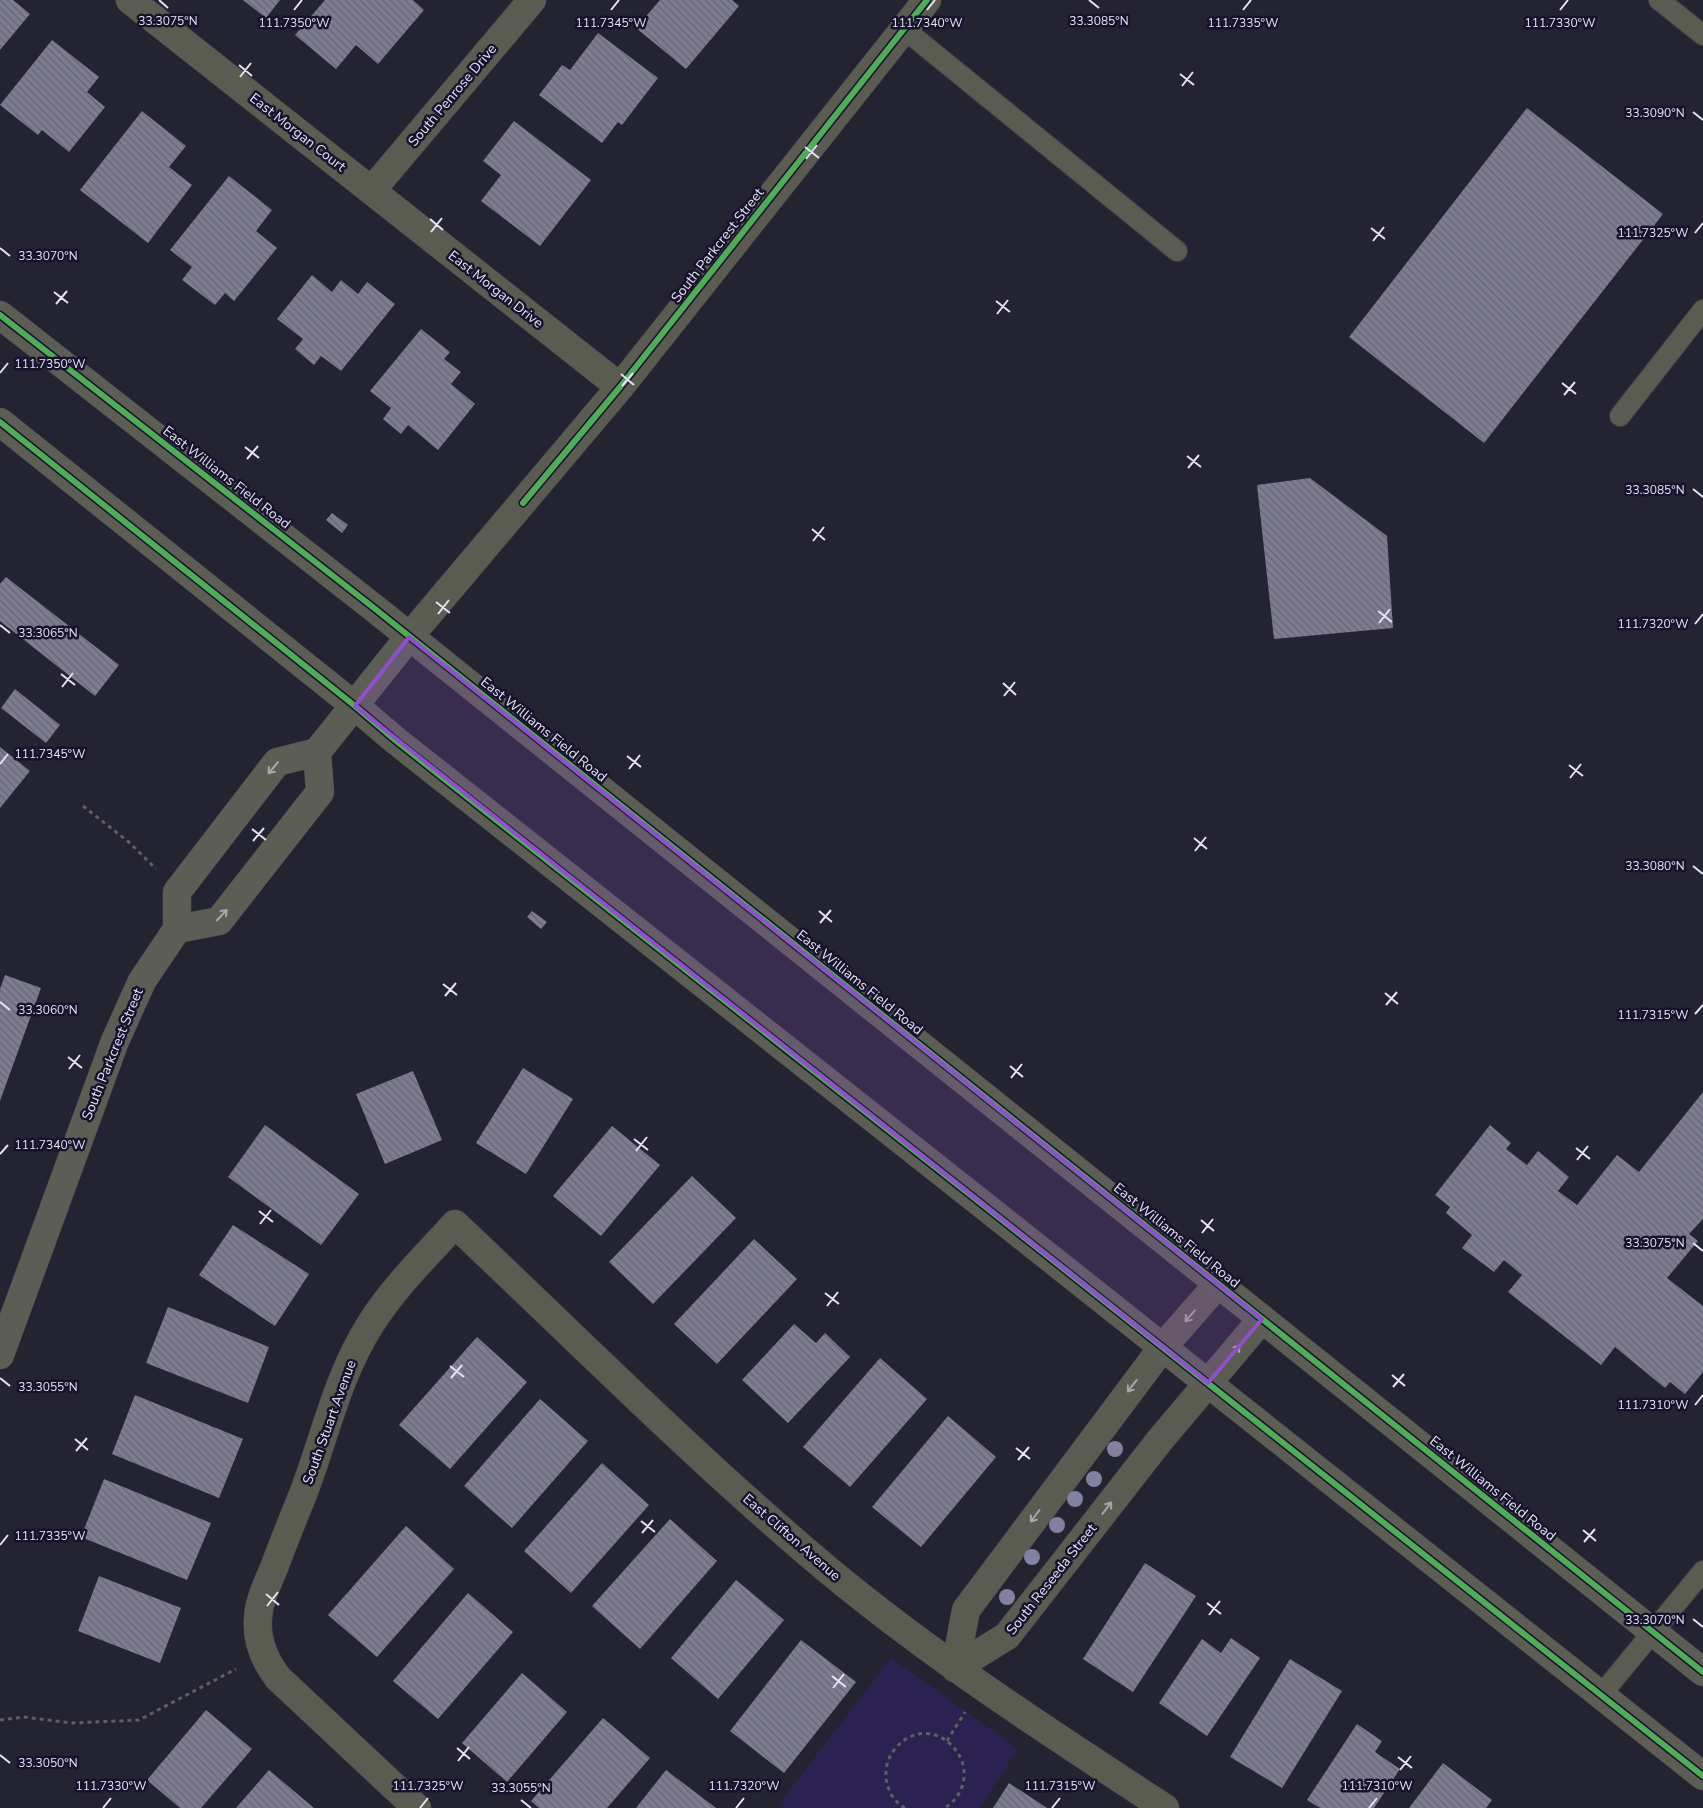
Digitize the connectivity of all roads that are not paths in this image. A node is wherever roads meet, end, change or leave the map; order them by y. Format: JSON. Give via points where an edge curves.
{"nodes":[{"id":1,"x":130,"y":0,"type":"edge"},
{"id":2,"x":532,"y":0,"type":"edge"},
{"id":3,"x":927,"y":0,"type":"edge"},
{"id":4,"x":1659,"y":0,"type":"edge"},
{"id":5,"x":904,"y":29,"type":"junction"},
{"id":6,"x":1703,"y":35,"type":"edge"},
{"id":7,"x":372,"y":190,"type":"junction"},
{"id":8,"x":1176,"y":251,"type":"dead end"},
{"id":9,"x":1703,"y":310,"type":"edge"},
{"id":10,"x":0,"y":315,"type":"edge"},
{"id":11,"x":620,"y":387,"type":"junction"},
{"id":12,"x":1620,"y":416,"type":"dead end"},
{"id":13,"x":0,"y":422,"type":"edge"},
{"id":14,"x":410,"y":637,"type":"junction"},
{"id":15,"x":355,"y":706,"type":"junction"},
{"id":16,"x":317,"y":752,"type":"junction"},
{"id":17,"x":177,"y":929,"type":"junction"},
{"id":18,"x":455,"y":1224,"type":"joint"},
{"id":19,"x":1218,"y":1284,"type":"junction"},
{"id":20,"x":1262,"y":1319,"type":"junction"},
{"id":21,"x":1162,"y":1348,"type":"junction"},
{"id":22,"x":0,"y":1355,"type":"edge"},
{"id":23,"x":1208,"y":1383,"type":"junction"},
{"id":24,"x":1703,"y":1571,"type":"edge"},
{"id":25,"x":1653,"y":1632,"type":"junction"},
{"id":26,"x":956,"y":1668,"type":"junction"},
{"id":27,"x":1703,"y":1672,"type":"edge"},
{"id":28,"x":1601,"y":1695,"type":"junction"},
{"id":29,"x":1703,"y":1776,"type":"edge"},
{"id":30,"x":416,"y":1808,"type":"edge"},
{"id":31,"x":1165,"y":1808,"type":"edge"}],
"edges":[{"from":1,"to":7,"type":"street","name":"East Morgan Court"},
{"from":2,"to":7,"type":"street","name":"South Penrose Drive"},
{"from":3,"to":5,"type":"street","name":"South Parkcrest Street"},
{"from":4,"to":6,"type":"lane"},
{"from":5,"to":8,"type":"lane"},
{"from":5,"to":11,"type":"street","name":"South Parkcrest Street"},
{"from":7,"to":11,"type":"street","name":"East Morgan Drive"},
{"from":9,"to":12,"type":"lane"},
{"from":10,"to":14,"type":"main road","name":"East Williams Field Road"},
{"from":11,"to":14,"type":"street","name":"South Parkcrest Street"},
{"from":13,"to":15,"type":"main road"},
{"from":14,"to":15,"type":"main road","name":"South Parkcrest Street"},
{"from":14,"to":19,"type":"main road","name":"East Williams Field Road"},
{"from":15,"to":16,"type":"main road","name":"South Parkcrest Street"},
{"from":15,"to":21,"type":"main road"},
{"from":16,"to":17,"type":"main road","one_way":true,"via":[[277,762],[177,892]]},
{"from":17,"to":16,"type":"main road","one_way":true,"via":[[219,921],[320,792]]},
{"from":17,"to":22,"type":"main road","name":"South Parkcrest Street","via":[[142,981],[115,1040]]},
{"from":18,"to":26,"type":"street","name":"East Clifton Avenue","via":[[707,1462],[829,1570]]},
{"from":18,"to":30,"type":"street","name":"South Stuart Avenue","via":[[384,1304],[346,1370],[262,1599],[258,1619],[261,1647],[278,1678]]},
{"from":19,"to":20,"type":"main road","name":"East Williams Field Road"},
{"from":19,"to":21,"type":"street","one_way":true},
{"from":23,"to":20,"type":"street","name":"South Reseeda Street","one_way":true},
{"from":20,"to":25,"type":"main road","name":"East Williams Field Road"},
{"from":21,"to":23,"type":"main road"},
{"from":21,"to":26,"type":"street","one_way":true,"via":[[966,1610]]},
{"from":26,"to":23,"type":"street","name":"South Reseeda Street","one_way":true,"via":[[1007,1636]]},
{"from":23,"to":28,"type":"main road"},
{"from":24,"to":25,"type":"lane"},
{"from":25,"to":27,"type":"main road","name":"East Williams Field Road"},
{"from":25,"to":28,"type":"lane"},
{"from":26,"to":31,"type":"street","name":"East Clifton Avenue"},
{"from":28,"to":29,"type":"main road"}]}
